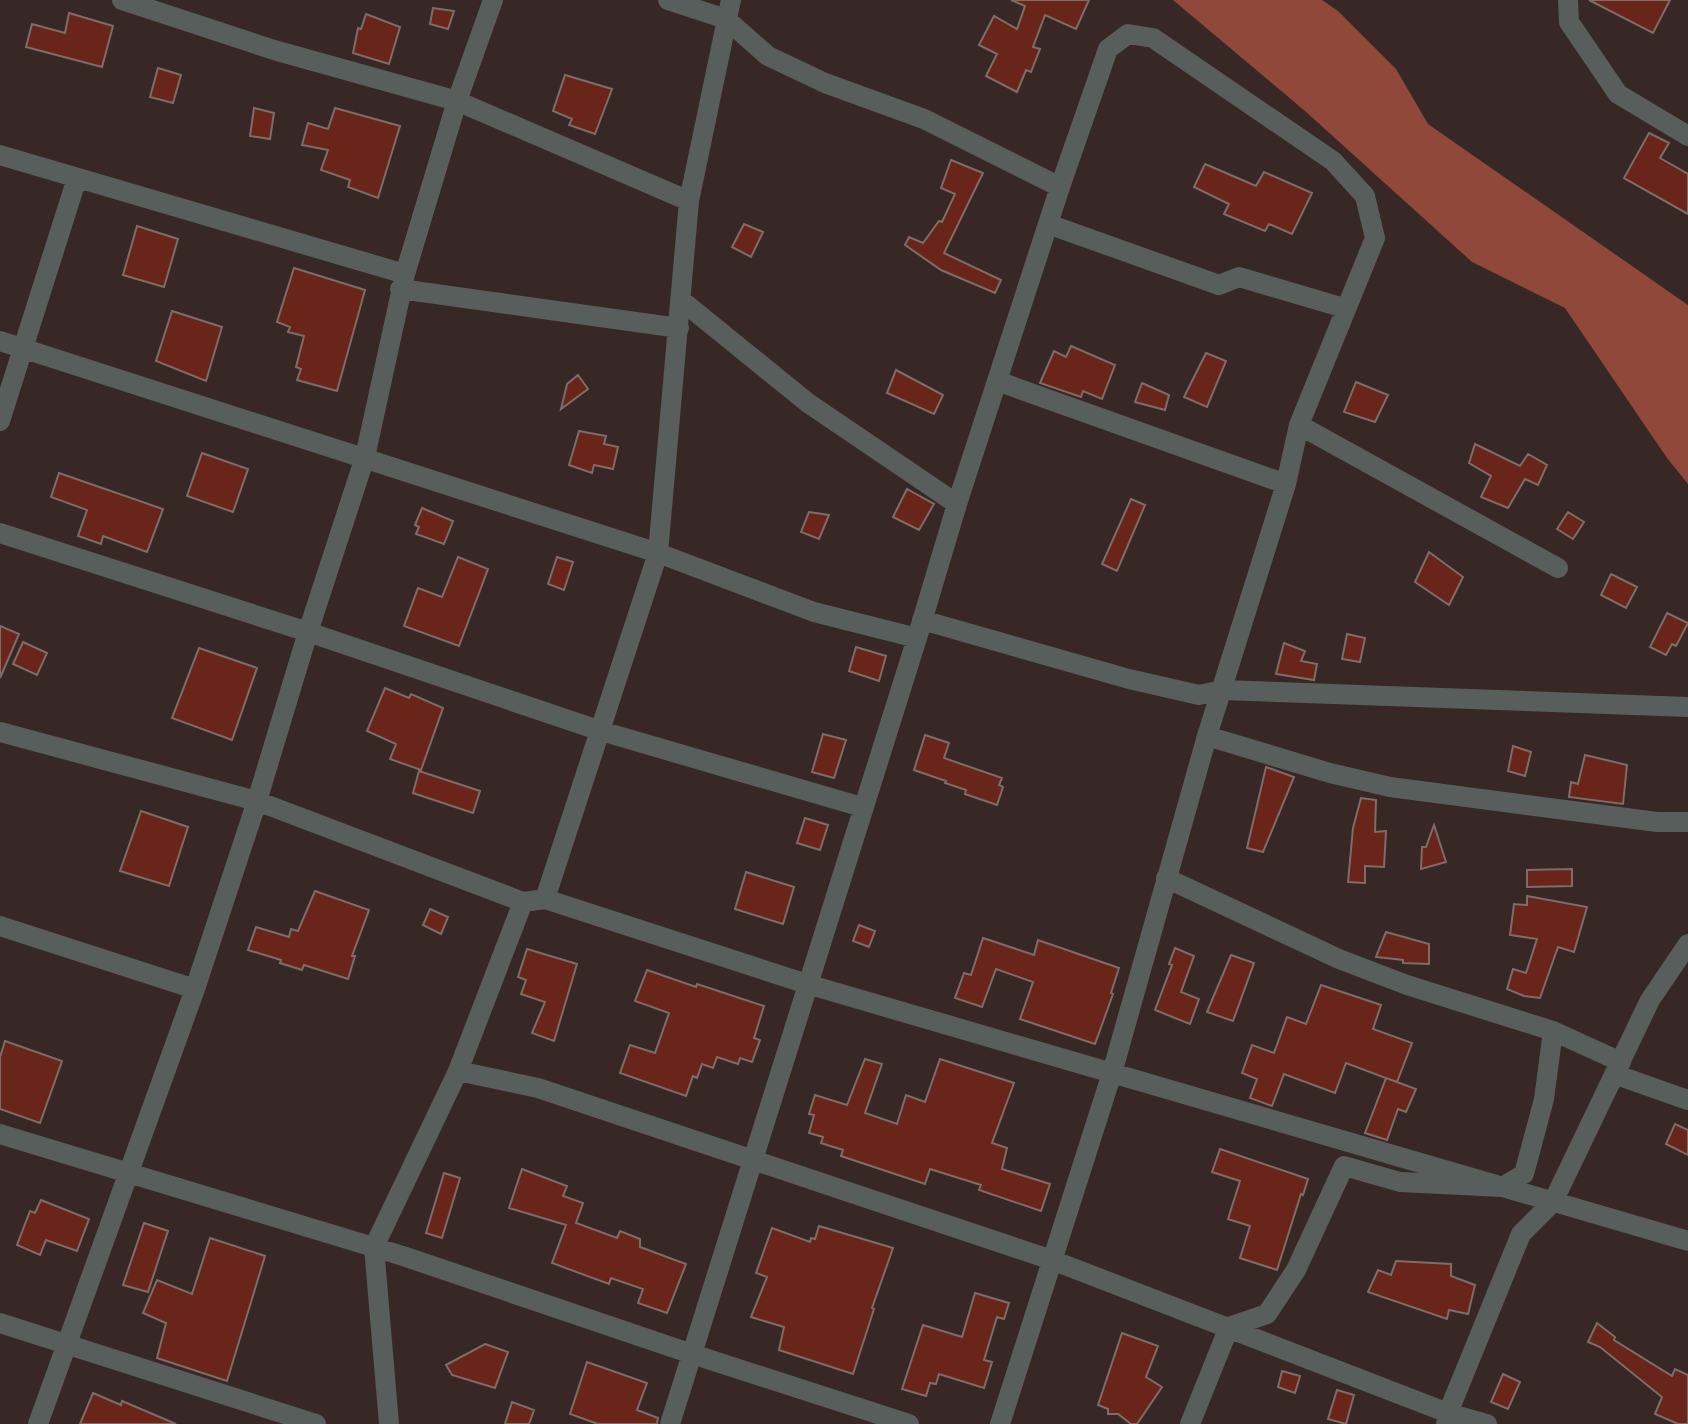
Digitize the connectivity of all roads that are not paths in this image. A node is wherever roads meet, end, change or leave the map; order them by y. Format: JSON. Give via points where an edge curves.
{"nodes":[{"id":1,"x":122,"y":0,"type":"edge"},
{"id":2,"x":493,"y":0,"type":"edge"},
{"id":3,"x":668,"y":0,"type":"edge"},
{"id":4,"x":1568,"y":0,"type":"edge"},
{"id":5,"x":728,"y":9,"type":"edge"},
{"id":6,"x":457,"y":101,"type":"junction"},
{"id":7,"x":1688,"y":136,"type":"edge"},
{"id":8,"x":0,"y":155,"type":"edge"},
{"id":9,"x":77,"y":178,"type":"junction"},
{"id":10,"x":1060,"y":187,"type":"junction"},
{"id":11,"x":689,"y":201,"type":"junction"},
{"id":12,"x":1048,"y":224,"type":"junction"},
{"id":13,"x":402,"y":281,"type":"junction"},
{"id":14,"x":681,"y":300,"type":"junction"},
{"id":15,"x":1344,"y":308,"type":"junction"},
{"id":16,"x":679,"y":328,"type":"junction"},
{"id":17,"x":0,"y":341,"type":"edge"},
{"id":18,"x":24,"y":347,"type":"junction"},
{"id":19,"x":997,"y":381,"type":"junction"},
{"id":20,"x":0,"y":421,"type":"edge"},
{"id":21,"x":1299,"y":425,"type":"junction"},
{"id":22,"x":365,"y":457,"type":"junction"},
{"id":23,"x":1286,"y":484,"type":"junction"},
{"id":24,"x":957,"y":504,"type":"junction"},
{"id":25,"x":0,"y":533,"type":"edge"},
{"id":26,"x":658,"y":553,"type":"junction"},
{"id":27,"x":1558,"y":568,"type":"dead end"},
{"id":28,"x":920,"y":629,"type":"junction"},
{"id":29,"x":308,"y":632,"type":"junction"},
{"id":30,"x":1222,"y":690,"type":"junction"},
{"id":31,"x":1688,"y":707,"type":"edge"},
{"id":32,"x":601,"y":731,"type":"junction"},
{"id":33,"x":0,"y":732,"type":"edge"},
{"id":34,"x":1207,"y":736,"type":"junction"},
{"id":35,"x":257,"y":801,"type":"junction"},
{"id":36,"x":862,"y":807,"type":"junction"},
{"id":37,"x":1688,"y":822,"type":"edge"},
{"id":38,"x":1166,"y":878,"type":"junction"},
{"id":39,"x":545,"y":899,"type":"junction"},
{"id":40,"x":523,"y":902,"type":"junction"},
{"id":41,"x":0,"y":926,"type":"edge"},
{"id":42,"x":1688,"y":944,"type":"edge"},
{"id":43,"x":807,"y":984,"type":"junction"},
{"id":44,"x":195,"y":989,"type":"junction"},
{"id":45,"x":1553,"y":1031,"type":"junction"},
{"id":46,"x":1618,"y":1068,"type":"junction"},
{"id":47,"x":458,"y":1071,"type":"junction"},
{"id":48,"x":1112,"y":1073,"type":"junction"},
{"id":49,"x":1688,"y":1100,"type":"edge"},
{"id":50,"x":0,"y":1134,"type":"edge"},
{"id":51,"x":754,"y":1162,"type":"junction"},
{"id":52,"x":129,"y":1173,"type":"junction"},
{"id":53,"x":1502,"y":1187,"type":"junction"},
{"id":54,"x":1553,"y":1202,"type":"junction"},
{"id":55,"x":1688,"y":1241,"type":"edge"},
{"id":56,"x":374,"y":1247,"type":"junction"},
{"id":57,"x":1052,"y":1260,"type":"junction"},
{"id":58,"x":0,"y":1323,"type":"edge"},
{"id":59,"x":1229,"y":1327,"type":"junction"},
{"id":60,"x":68,"y":1344,"type":"junction"},
{"id":61,"x":692,"y":1354,"type":"junction"},
{"id":62,"x":1447,"y":1418,"type":"edge"},
{"id":63,"x":38,"y":1424,"type":"edge"},
{"id":64,"x":316,"y":1424,"type":"edge"},
{"id":65,"x":389,"y":1424,"type":"edge"},
{"id":66,"x":670,"y":1424,"type":"edge"},
{"id":67,"x":909,"y":1424,"type":"edge"},
{"id":68,"x":1000,"y":1424,"type":"edge"},
{"id":69,"x":1190,"y":1424,"type":"edge"},
{"id":70,"x":1487,"y":1424,"type":"edge"}],
"edges":[{"from":1,"to":6,"type":"street"},
{"from":2,"to":6,"type":"street"},
{"from":3,"to":5,"type":"street"},
{"from":4,"to":7,"type":"street","via":[[1569,22],[1618,94]]},
{"from":5,"to":10,"type":"street","via":[[768,56],[924,119]]},
{"from":5,"to":11,"type":"street"},
{"from":6,"to":11,"type":"street"},
{"from":6,"to":13,"type":"street"},
{"from":8,"to":9,"type":"street"},
{"from":9,"to":13,"type":"street"},
{"from":9,"to":18,"type":"street"},
{"from":10,"to":12,"type":"street"},
{"from":10,"to":15,"type":"street","via":[[1108,49],[1128,34],[1153,38],[1333,161],[1365,196],[1375,238]]},
{"from":11,"to":14,"type":"street"},
{"from":12,"to":15,"type":"street","via":[[1219,285],[1239,277]]},
{"from":12,"to":19,"type":"street"},
{"from":13,"to":16,"type":"street"},
{"from":13,"to":22,"type":"street"},
{"from":14,"to":16,"type":"street"},
{"from":14,"to":24,"type":"street","via":[[808,403]]},
{"from":15,"to":21,"type":"street"},
{"from":16,"to":26,"type":"street"},
{"from":17,"to":18,"type":"street"},
{"from":18,"to":20,"type":"street"},
{"from":18,"to":22,"type":"street"},
{"from":19,"to":23,"type":"street"},
{"from":19,"to":24,"type":"street"},
{"from":21,"to":23,"type":"street"},
{"from":21,"to":27,"type":"street"},
{"from":22,"to":26,"type":"street"},
{"from":22,"to":29,"type":"street"},
{"from":23,"to":30,"type":"street"},
{"from":24,"to":28,"type":"street"},
{"from":25,"to":29,"type":"street"},
{"from":26,"to":28,"type":"street","via":[[814,612]]},
{"from":26,"to":32,"type":"street"},
{"from":28,"to":30,"type":"street","via":[[1199,695]]},
{"from":28,"to":36,"type":"street"},
{"from":29,"to":32,"type":"street"},
{"from":29,"to":35,"type":"street"},
{"from":30,"to":31,"type":"street"},
{"from":30,"to":34,"type":"street"},
{"from":32,"to":36,"type":"street"},
{"from":32,"to":39,"type":"street"},
{"from":33,"to":35,"type":"street"},
{"from":34,"to":37,"type":"street","via":[[1390,787]]},
{"from":34,"to":38,"type":"street"},
{"from":35,"to":40,"type":"street"},
{"from":35,"to":44,"type":"street"},
{"from":36,"to":43,"type":"street"},
{"from":38,"to":45,"type":"street","via":[[1339,959]]},
{"from":38,"to":48,"type":"street"},
{"from":39,"to":40,"type":"street"},
{"from":39,"to":43,"type":"street"},
{"from":40,"to":47,"type":"street"},
{"from":41,"to":44,"type":"street"},
{"from":42,"to":46,"type":"street","via":[[1650,1000]]},
{"from":43,"to":48,"type":"street"},
{"from":43,"to":51,"type":"street"},
{"from":44,"to":52,"type":"street"},
{"from":45,"to":46,"type":"street"},
{"from":45,"to":53,"type":"street","via":[[1544,1099],[1524,1174]]},
{"from":46,"to":49,"type":"street"},
{"from":46,"to":54,"type":"street"},
{"from":47,"to":51,"type":"street","via":[[538,1088]]},
{"from":47,"to":56,"type":"street"},
{"from":48,"to":53,"type":"street"},
{"from":48,"to":57,"type":"street"},
{"from":50,"to":52,"type":"street"},
{"from":51,"to":57,"type":"street"},
{"from":51,"to":61,"type":"street"},
{"from":52,"to":56,"type":"street"},
{"from":52,"to":60,"type":"street"},
{"from":53,"to":54,"type":"street"},
{"from":53,"to":59,"type":"street","via":[[1400,1182],[1344,1166],[1296,1270],[1267,1314]]},
{"from":54,"to":55,"type":"street"},
{"from":54,"to":62,"type":"street","via":[[1521,1234]]},
{"from":56,"to":61,"type":"street"},
{"from":56,"to":65,"type":"street"},
{"from":57,"to":59,"type":"street"},
{"from":57,"to":68,"type":"street"},
{"from":58,"to":60,"type":"street"},
{"from":59,"to":62,"type":"street"},
{"from":59,"to":69,"type":"street"},
{"from":60,"to":63,"type":"street"},
{"from":60,"to":64,"type":"street"},
{"from":61,"to":66,"type":"street"},
{"from":61,"to":67,"type":"street"},
{"from":62,"to":70,"type":"street"}]}
